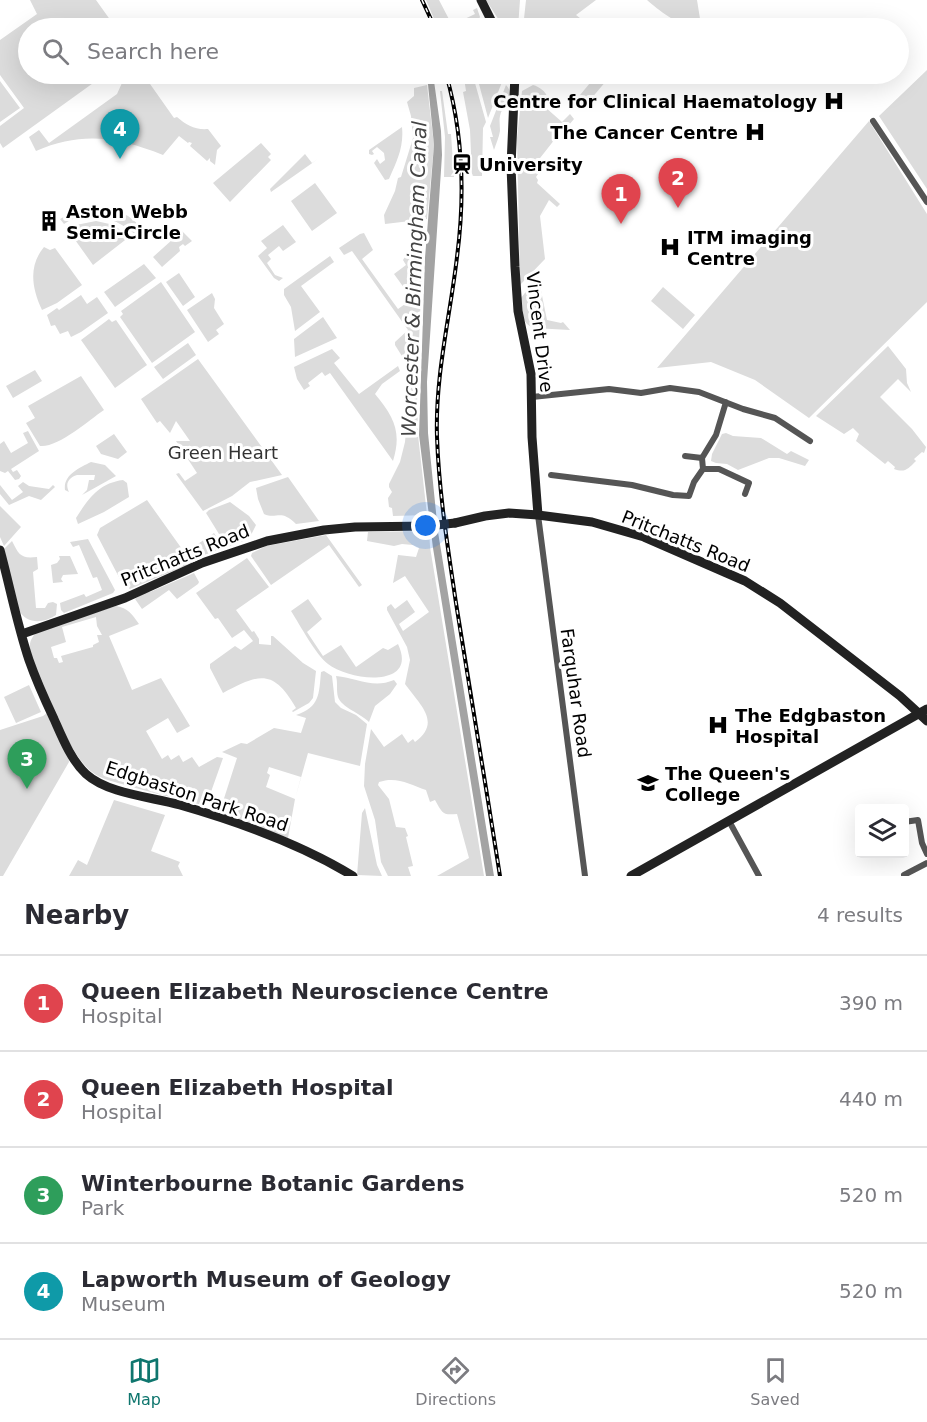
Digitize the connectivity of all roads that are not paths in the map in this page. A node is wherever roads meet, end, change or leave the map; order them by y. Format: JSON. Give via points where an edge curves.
{"nodes":[{"id":1,"x":481,"y":0,"type":"edge"},
{"id":2,"x":490,"y":18,"type":"edge"},
{"id":3,"x":515,"y":84,"type":"edge"},
{"id":4,"x":873,"y":121,"type":"dead end"},
{"id":5,"x":927,"y":202,"type":"edge"},
{"id":6,"x":532,"y":397,"type":"junction"},
{"id":7,"x":726,"y":402,"type":"junction"},
{"id":8,"x":810,"y":441,"type":"dead end"},
{"id":9,"x":685,"y":456,"type":"dead end"},
{"id":10,"x":702,"y":458,"type":"junction"},
{"id":11,"x":704,"y":469,"type":"junction"},
{"id":12,"x":551,"y":475,"type":"dead end"},
{"id":13,"x":745,"y":494,"type":"dead end"},
{"id":14,"x":538,"y":515,"type":"junction"},
{"id":15,"x":0,"y":550,"type":"edge"},
{"id":16,"x":22,"y":634,"type":"junction"},
{"id":17,"x":925,"y":714,"type":"edge"},
{"id":18,"x":729,"y":821,"type":"junction"},
{"id":19,"x":909,"y":821,"type":"edge"},
{"id":20,"x":927,"y":854,"type":"edge"},
{"id":21,"x":927,"y":863,"type":"edge"},
{"id":22,"x":904,"y":875,"type":"edge"},
{"id":23,"x":353,"y":876,"type":"edge"},
{"id":24,"x":585,"y":876,"type":"edge"},
{"id":25,"x":630,"y":876,"type":"edge"},
{"id":26,"x":759,"y":876,"type":"edge"}],
"edges":[{"from":1,"to":2,"type":"street"},
{"from":3,"to":6,"type":"street","name":"Vincent Drive","via":[[511,165],[515,267]]},
{"from":4,"to":5,"type":"street"},
{"from":6,"to":7,"type":"street","via":[[594,389],[640,393],[670,388],[699,392]]},
{"from":6,"to":14,"type":"street","name":"Vincent Drive"},
{"from":7,"to":8,"type":"street","via":[[775,417]]},
{"from":7,"to":10,"type":"street","via":[[716,435]]},
{"from":9,"to":10,"type":"street"},
{"from":10,"to":11,"type":"street"},
{"from":11,"to":12,"type":"street","via":[[689,496]]},
{"from":11,"to":13,"type":"street","via":[[719,469],[749,483]]},
{"from":14,"to":16,"type":"street","name":"Pritchatts Road","bridge":true,"via":[[509,513],[455,524],[355,527],[267,541],[202,562],[100,608]]},
{"from":14,"to":17,"type":"street","name":"Pritchatts Road","via":[[592,522],[629,532],[745,581],[780,603]]},
{"from":14,"to":24,"type":"street","name":"Farquhar Road"},
{"from":15,"to":16,"type":"street","name":"Edgbaston Park Road"},
{"from":16,"to":23,"type":"street","name":"Edgbaston Park Road","via":[[36,679],[63,741],[81,768],[98,783],[282,840]]},
{"from":17,"to":18,"type":"street"},
{"from":18,"to":25,"type":"street"},
{"from":18,"to":26,"type":"street"},
{"from":19,"to":20,"type":"street","via":[[918,820]]},
{"from":21,"to":22,"type":"street"}]}
